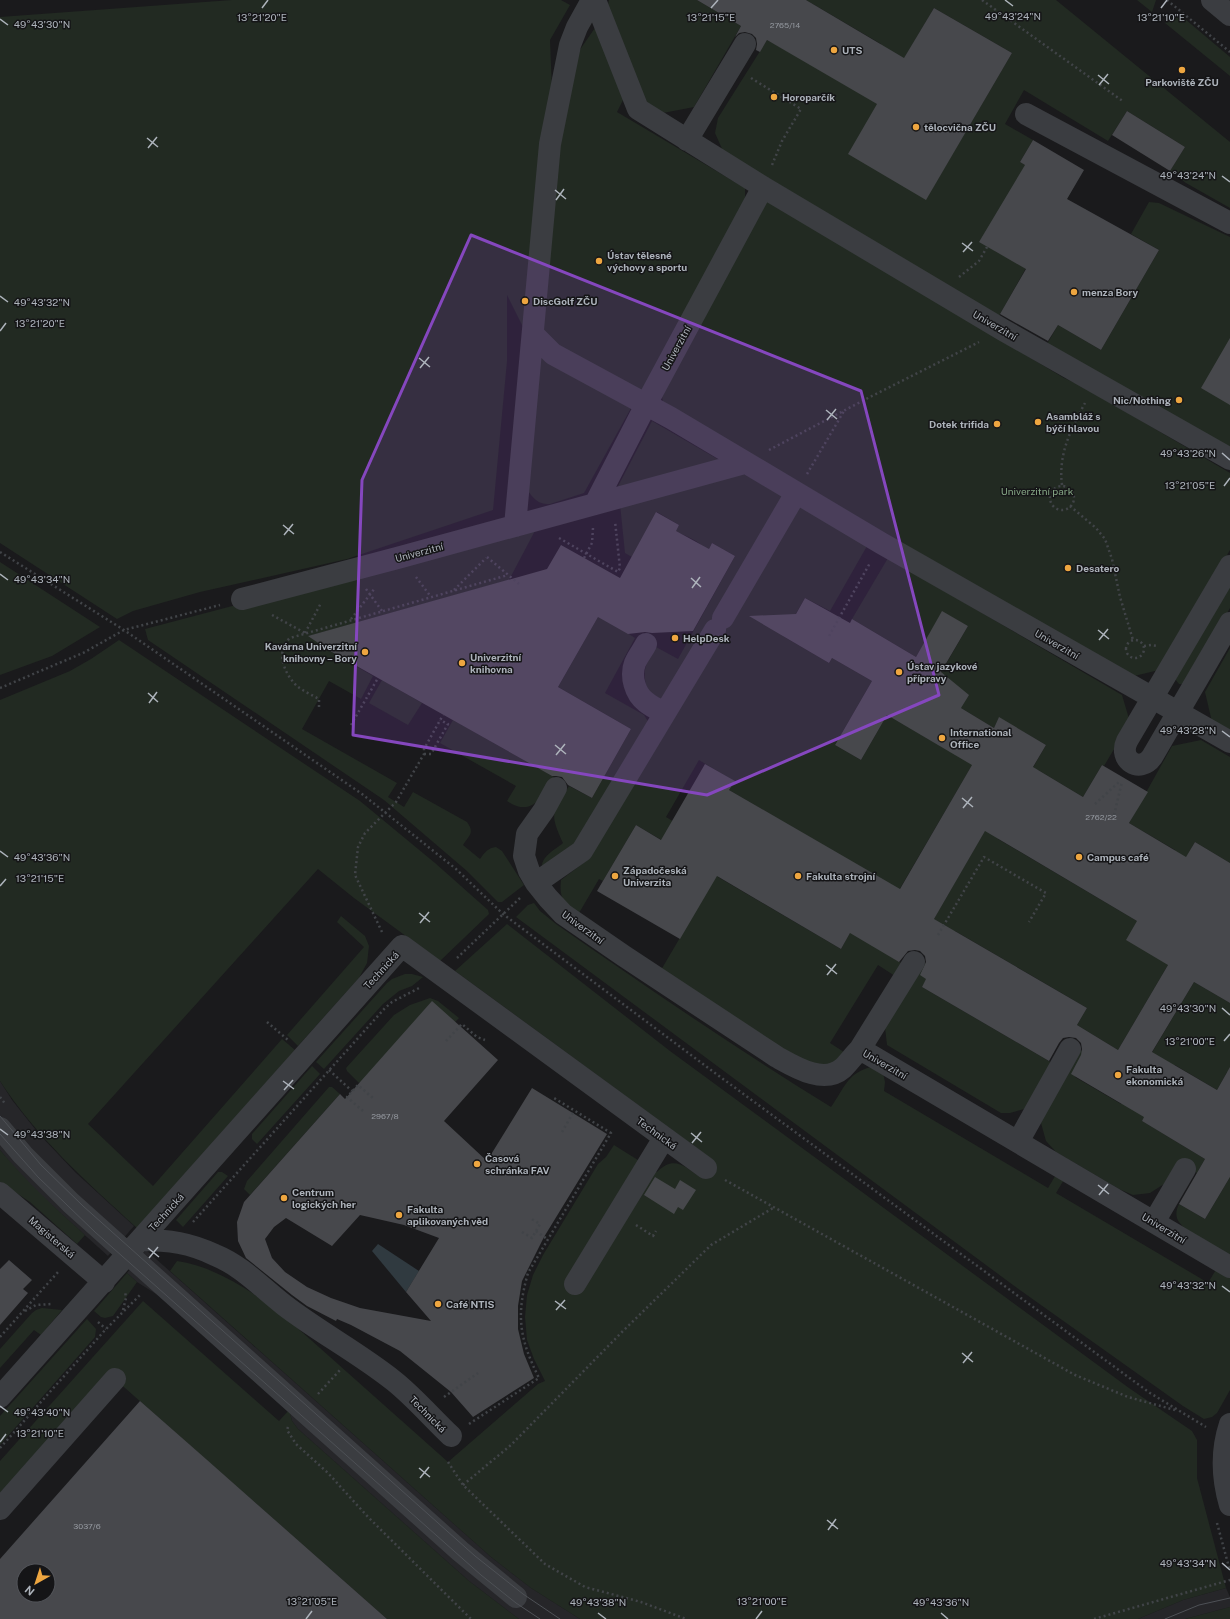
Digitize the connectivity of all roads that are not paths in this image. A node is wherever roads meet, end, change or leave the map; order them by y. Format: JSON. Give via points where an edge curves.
{"nodes":[{"id":1,"x":592,"y":0,"type":"edge"},
{"id":2,"x":596,"y":0,"type":"edge"},
{"id":3,"x":1212,"y":0,"type":"edge"},
{"id":4,"x":1230,"y":15,"type":"edge"},
{"id":5,"x":745,"y":44,"type":"dead end"},
{"id":6,"x":1026,"y":114,"type":"dead end"},
{"id":7,"x":687,"y":140,"type":"junction"},
{"id":8,"x":763,"y":187,"type":"junction"},
{"id":9,"x":1230,"y":223,"type":"edge"},
{"id":10,"x":533,"y":334,"type":"junction"},
{"id":11,"x":646,"y":404,"type":"junction"},
{"id":12,"x":1230,"y":460,"type":"edge"},
{"id":13,"x":745,"y":463,"type":"junction"},
{"id":14,"x":796,"y":493,"type":"junction"},
{"id":15,"x":604,"y":501,"type":"junction"},
{"id":16,"x":515,"y":526,"type":"junction"},
{"id":17,"x":1230,"y":566,"type":"edge"},
{"id":18,"x":242,"y":599,"type":"road end"},
{"id":19,"x":1230,"y":623,"type":"edge"},
{"id":20,"x":646,"y":644,"type":"dead end"},
{"id":21,"x":1152,"y":698,"type":"junction"},
{"id":22,"x":665,"y":713,"type":"junction"},
{"id":23,"x":1178,"y":713,"type":"junction"},
{"id":24,"x":1230,"y":742,"type":"edge"},
{"id":25,"x":556,"y":788,"type":"dead end"},
{"id":26,"x":536,"y":883,"type":"junction"},
{"id":27,"x":914,"y":962,"type":"dead end"},
{"id":28,"x":860,"y":1049,"type":"junction"},
{"id":29,"x":1070,"y":1049,"type":"dead end"},
{"id":30,"x":0,"y":1128,"type":"edge"},
{"id":31,"x":664,"y":1138,"type":"junction"},
{"id":32,"x":1018,"y":1142,"type":"junction"},
{"id":33,"x":706,"y":1168,"type":"road end"},
{"id":34,"x":1185,"y":1169,"type":"dead end"},
{"id":35,"x":0,"y":1193,"type":"edge"},
{"id":36,"x":1154,"y":1222,"type":"junction"},
{"id":37,"x":135,"y":1247,"type":"junction"},
{"id":38,"x":1230,"y":1267,"type":"edge"},
{"id":39,"x":104,"y":1282,"type":"junction"},
{"id":40,"x":575,"y":1284,"type":"dead end"},
{"id":41,"x":115,"y":1379,"type":"dead end"},
{"id":42,"x":0,"y":1397,"type":"edge"},
{"id":43,"x":1228,"y":1430,"type":"edge"},
{"id":44,"x":451,"y":1436,"type":"road end"},
{"id":45,"x":1230,"y":1505,"type":"edge"},
{"id":46,"x":0,"y":1509,"type":"edge"},
{"id":47,"x":516,"y":1597,"type":"dead end"}],
"edges":[{"from":1,"to":10,"type":"street","via":[[570,45],[550,144]]},
{"from":2,"to":7,"type":"street","name":"Univerzitní","via":[[638,110]]},
{"from":3,"to":4,"type":"street"},
{"from":5,"to":7,"type":"street"},
{"from":6,"to":9,"type":"street"},
{"from":7,"to":8,"type":"street","name":"Univerzitní"},
{"from":8,"to":11,"type":"street","name":"Univerzitní"},
{"from":8,"to":12,"type":"street","name":"Univerzitní","via":[[1003,330]]},
{"from":10,"to":11,"type":"street","name":"Univerzitní","via":[[553,354]]},
{"from":10,"to":16,"type":"street"},
{"from":11,"to":13,"type":"street","name":"Univerzitní"},
{"from":11,"to":15,"type":"street","name":"Univerzitní"},
{"from":13,"to":14,"type":"street","name":"Univerzitní"},
{"from":13,"to":15,"type":"street","name":"Univerzitní"},
{"from":14,"to":21,"type":"street","name":"Univerzitní"},
{"from":14,"to":22,"type":"street"},
{"from":15,"to":16,"type":"street","name":"Univerzitní"},
{"from":16,"to":18,"type":"street","name":"Univerzitní"},
{"from":17,"to":21,"type":"street"},
{"from":19,"to":23,"type":"street"},
{"from":20,"to":22,"type":"street","via":[[635,664],[635,686],[638,695],[646,703]]},
{"from":21,"to":23,"type":"street","name":"Univerzitní"},
{"from":21,"to":23,"type":"street","via":[[1125,746],[1125,755],[1131,762],[1140,764],[1149,760]]},
{"from":22,"to":26,"type":"street","via":[[582,851]]},
{"from":23,"to":24,"type":"street","name":"Univerzitní"},
{"from":25,"to":26,"type":"street","name":"Univerzitní","via":[[527,834],[524,856]]},
{"from":26,"to":28,"type":"street","name":"Univerzitní","via":[[563,914],[801,1070],[821,1075],[834,1073],[843,1068]]},
{"from":27,"to":28,"type":"street"},
{"from":28,"to":32,"type":"street","name":"Univerzitní"},
{"from":29,"to":32,"type":"street"},
{"from":30,"to":37,"type":"street","via":[[50,1184]]},
{"from":31,"to":33,"type":"street","name":"Technická"},
{"from":31,"to":37,"type":"street","name":"Technická","via":[[402,946]]},
{"from":31,"to":40,"type":"street"},
{"from":32,"to":36,"type":"street","name":"Univerzitní"},
{"from":34,"to":36,"type":"street"},
{"from":35,"to":39,"type":"street","name":"Magisterská"},
{"from":36,"to":38,"type":"street","name":"Univerzitní"},
{"from":37,"to":39,"type":"street","name":"Technická"},
{"from":37,"to":44,"type":"street","name":"Technická","via":[[156,1240],[176,1242],[216,1255],[234,1265],[283,1304],[394,1381]]},
{"from":37,"to":47,"type":"street","via":[[155,1279],[454,1546]]},
{"from":39,"to":42,"type":"street","name":"Technická"},
{"from":41,"to":46,"type":"street"},
{"from":43,"to":45,"type":"street","via":[[1224,1473]]}]}
